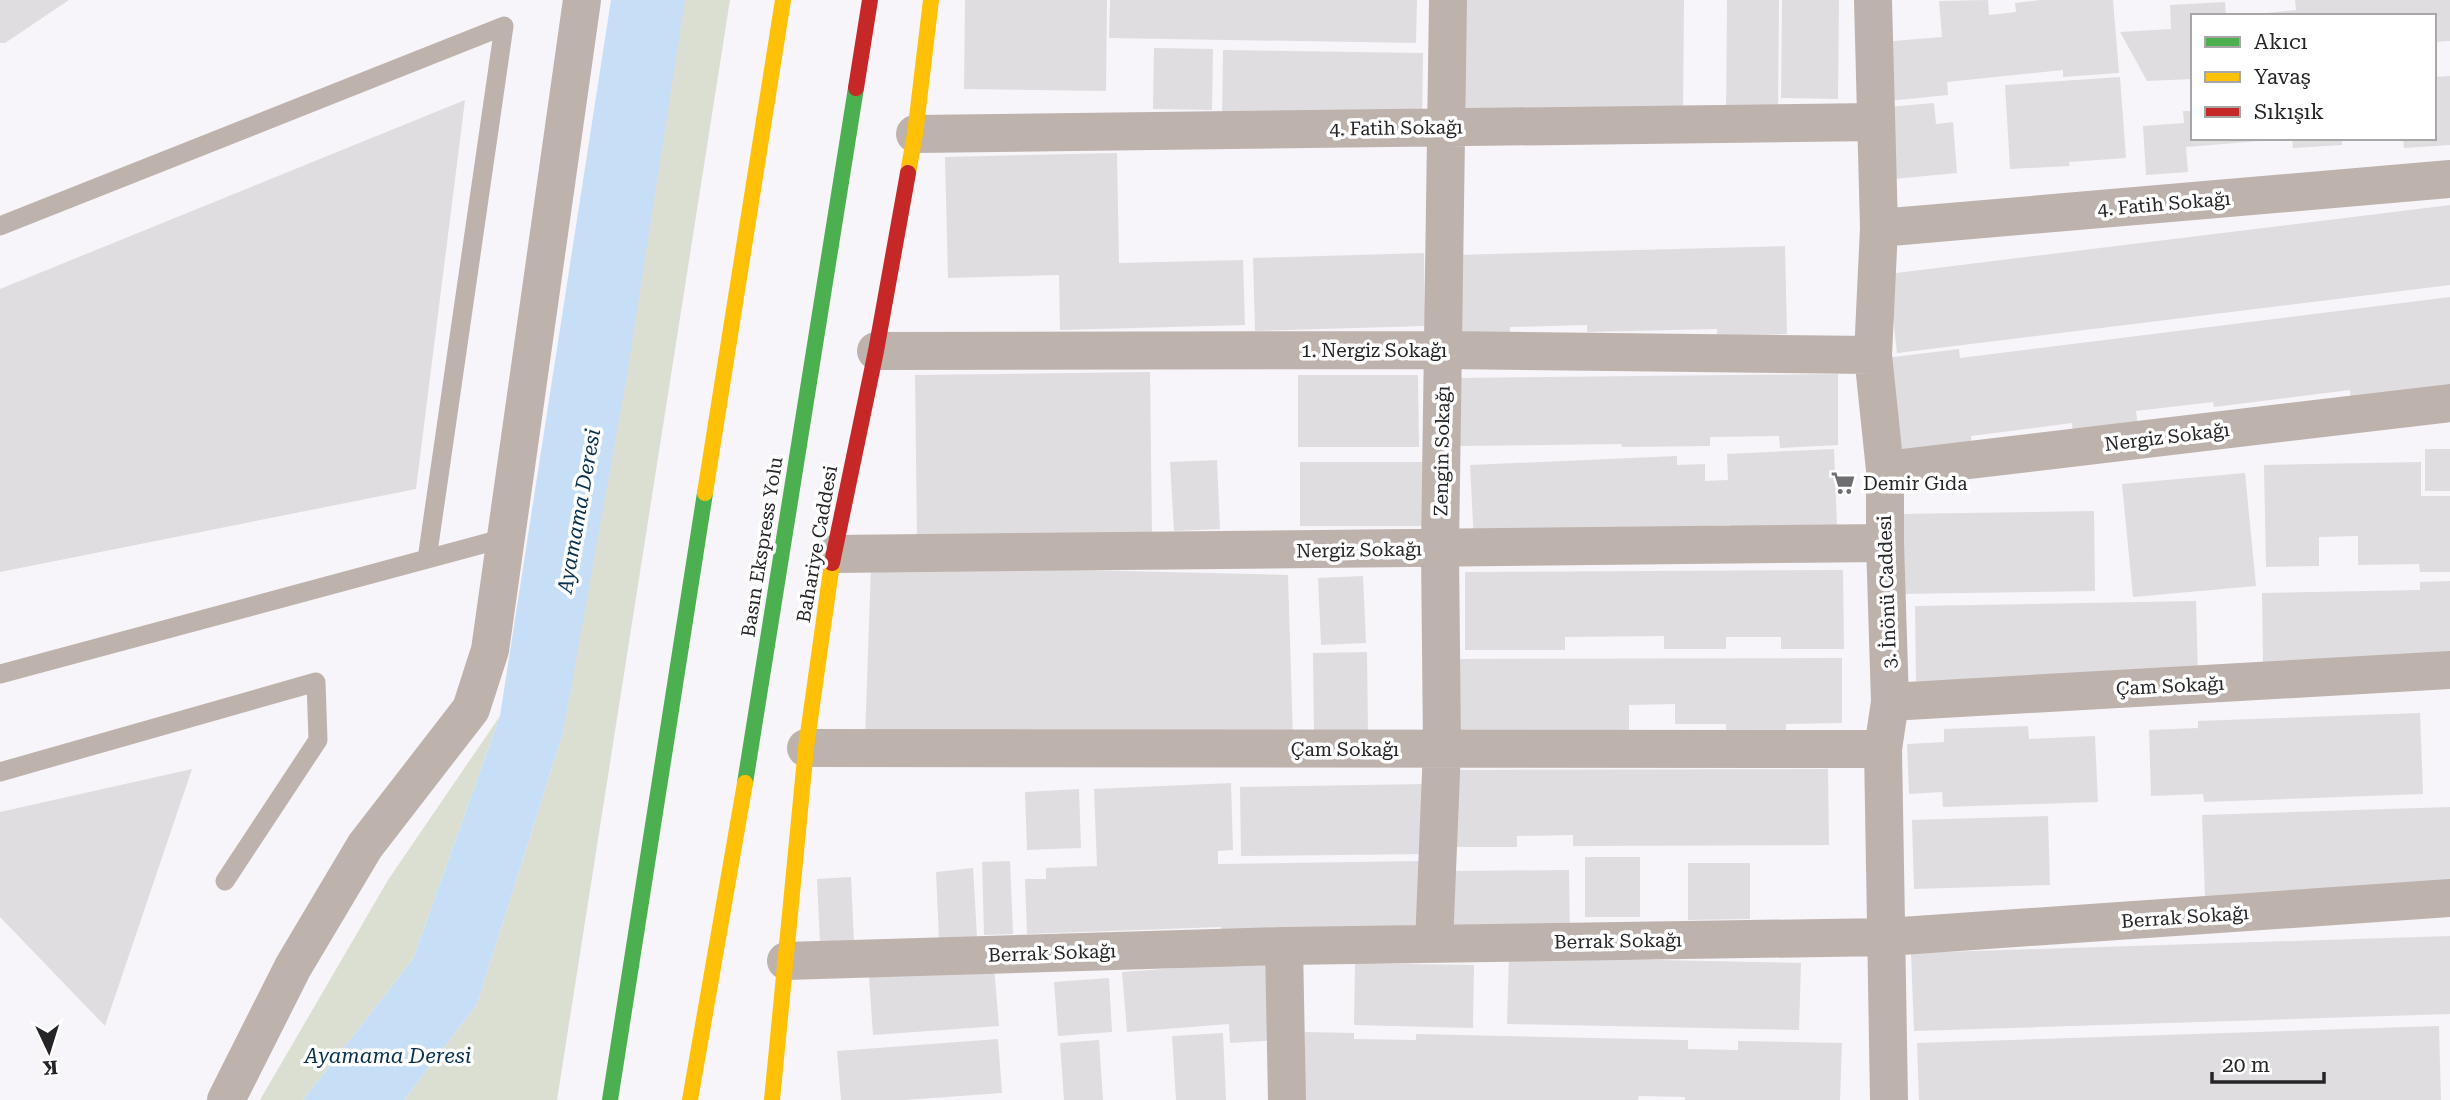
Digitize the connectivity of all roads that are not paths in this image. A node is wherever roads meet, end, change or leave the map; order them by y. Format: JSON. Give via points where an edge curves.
{"nodes":[{"id":1,"x":582,"y":0,"type":"edge"},
{"id":2,"x":783,"y":0,"type":"edge"},
{"id":3,"x":870,"y":0,"type":"edge"},
{"id":4,"x":931,"y":0,"type":"edge"},
{"id":5,"x":1448,"y":0,"type":"edge"},
{"id":6,"x":1873,"y":0,"type":"edge"},
{"id":7,"x":1880,"y":0,"type":"edge"},
{"id":8,"x":1876,"y":122,"type":"junction"},
{"id":9,"x":1448,"y":127,"type":"junction"},
{"id":10,"x":915,"y":134,"type":"junction"},
{"id":11,"x":2450,"y":179,"type":"edge"},
{"id":12,"x":0,"y":226,"type":"edge"},
{"id":13,"x":1879,"y":228,"type":"junction"},
{"id":14,"x":1444,"y":350,"type":"junction"},
{"id":15,"x":876,"y":351,"type":"junction"},
{"id":16,"x":1873,"y":355,"type":"junction"},
{"id":17,"x":2450,"y":403,"type":"edge"},
{"id":18,"x":1885,"y":470,"type":"junction"},
{"id":19,"x":506,"y":538,"type":"junction"},
{"id":20,"x":1885,"y":543,"type":"junction"},
{"id":21,"x":1440,"y":549,"type":"junction"},
{"id":22,"x":834,"y":554,"type":"junction"},
{"id":23,"x":427,"y":559,"type":"junction"},
{"id":24,"x":2450,"y":670,"type":"edge"},
{"id":25,"x":0,"y":674,"type":"edge"},
{"id":26,"x":1890,"y":702,"type":"junction"},
{"id":27,"x":806,"y":748,"type":"junction"},
{"id":28,"x":1442,"y":749,"type":"junction"},
{"id":29,"x":1883,"y":749,"type":"junction"},
{"id":30,"x":0,"y":772,"type":"edge"},
{"id":31,"x":225,"y":881,"type":"dead end"},
{"id":32,"x":2450,"y":898,"type":"edge"},
{"id":33,"x":1887,"y":937,"type":"junction"},
{"id":34,"x":1434,"y":944,"type":"junction"},
{"id":35,"x":1284,"y":946,"type":"junction"},
{"id":36,"x":786,"y":961,"type":"junction"},
{"id":37,"x":226,"y":1100,"type":"edge"},
{"id":38,"x":610,"y":1100,"type":"edge"},
{"id":39,"x":690,"y":1100,"type":"edge"},
{"id":40,"x":772,"y":1100,"type":"edge"},
{"id":41,"x":1287,"y":1100,"type":"edge"},
{"id":42,"x":1889,"y":1100,"type":"edge"}],
"edges":[{"from":1,"to":19,"type":"street"},
{"from":2,"to":38,"type":"main road"},
{"from":3,"to":39,"type":"main road","name":"Basın Ekspress Yolu","via":[[763,678]]},
{"from":4,"to":10,"type":"main road","name":"Bahariye Caddesi"},
{"from":5,"to":9,"type":"street","name":"Zengin Sokağı"},
{"from":6,"to":7,"type":"street"},
{"from":6,"to":8,"type":"street","name":"3. İnönü Caddesi"},
{"from":8,"to":9,"type":"street","name":"4. Fatih Sokağı"},
{"from":8,"to":13,"type":"street","name":"3. İnönü Caddesi"},
{"from":9,"to":10,"type":"street","name":"4. Fatih Sokağı"},
{"from":9,"to":14,"type":"street","name":"Zengin Sokağı"},
{"from":10,"to":15,"type":"main road","name":"Bahariye Caddesi"},
{"from":11,"to":13,"type":"street","name":"4. Fatih Sokağı"},
{"from":12,"to":23,"type":"lane","via":[[504,26]]},
{"from":13,"to":16,"type":"street","name":"3. İnönü Caddesi"},
{"from":14,"to":15,"type":"street","name":"1. Nergiz Sokağı"},
{"from":14,"to":16,"type":"street","name":"1. Nergiz Sokağı"},
{"from":14,"to":21,"type":"street","name":"Zengin Sokağı"},
{"from":15,"to":22,"type":"main road","name":"Bahariye Caddesi"},
{"from":16,"to":18,"type":"street","name":"3. İnönü Caddesi"},
{"from":17,"to":18,"type":"street","name":"Nergiz Sokağı"},
{"from":18,"to":20,"type":"street","name":"3. İnönü Caddesi"},
{"from":19,"to":23,"type":"lane"},
{"from":19,"to":37,"type":"street","via":[[490,650],[471,709],[365,846],[293,967]]},
{"from":20,"to":21,"type":"street","name":"Nergiz Sokağı"},
{"from":20,"to":26,"type":"street","name":"3. İnönü Caddesi"},
{"from":21,"to":22,"type":"street","name":"Nergiz Sokağı"},
{"from":21,"to":28,"type":"street","name":"Zengin Sokağı"},
{"from":22,"to":27,"type":"main road","name":"Bahariye Caddesi"},
{"from":23,"to":25,"type":"lane"},
{"from":24,"to":26,"type":"street","name":"Çam Sokağı"},
{"from":26,"to":29,"type":"street","name":"3. İnönü Caddesi"},
{"from":27,"to":28,"type":"street","name":"Çam Sokağı"},
{"from":27,"to":36,"type":"main road","name":"Bahariye Caddesi"},
{"from":28,"to":29,"type":"street","name":"Çam Sokağı"},
{"from":28,"to":34,"type":"street","name":"Zengin Sokağı"},
{"from":29,"to":33,"type":"street","name":"3. İnönü Caddesi"},
{"from":30,"to":31,"type":"lane","via":[[316,682],[318,740]]},
{"from":32,"to":33,"type":"street","name":"Berrak Sokağı"},
{"from":33,"to":34,"type":"street","name":"Berrak Sokağı"},
{"from":33,"to":42,"type":"street","name":"3. İnönü Caddesi"},
{"from":34,"to":35,"type":"street","name":"Berrak Sokağı"},
{"from":35,"to":36,"type":"street","name":"Berrak Sokağı"},
{"from":35,"to":41,"type":"street"},
{"from":36,"to":40,"type":"main road","name":"Bahariye Caddesi"}]}
